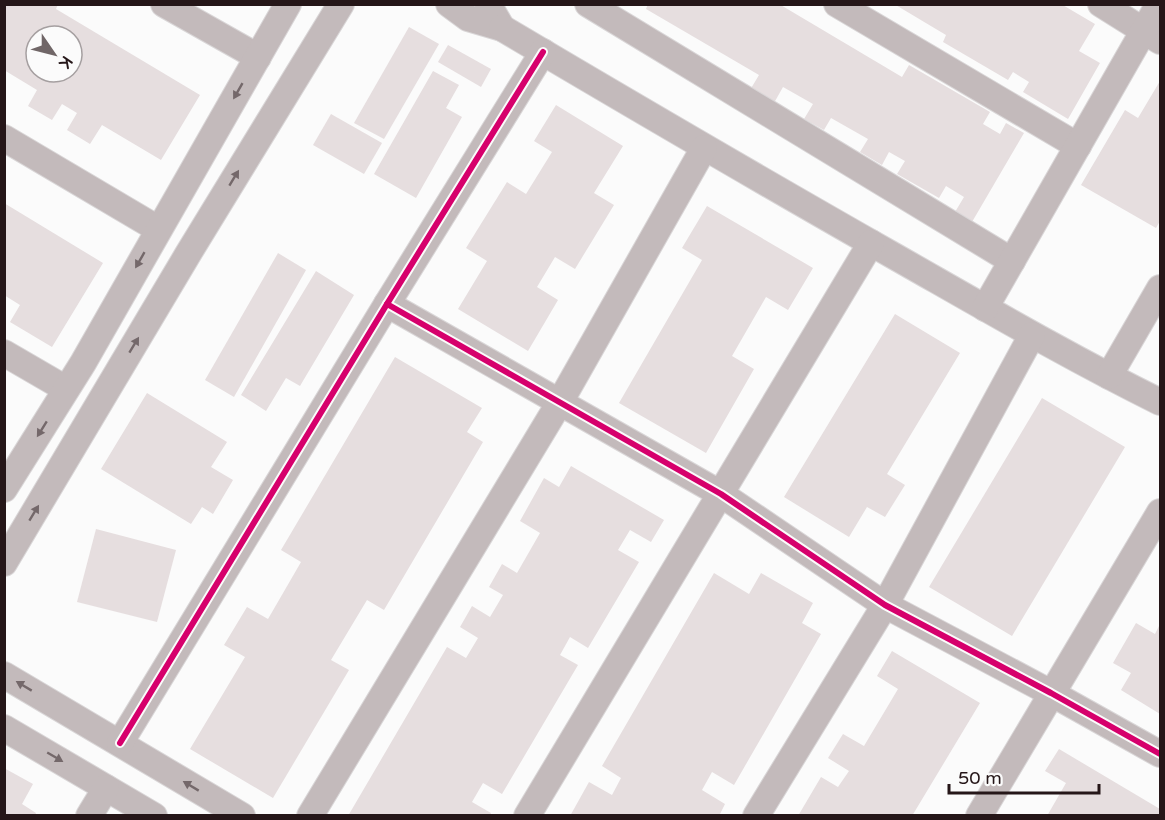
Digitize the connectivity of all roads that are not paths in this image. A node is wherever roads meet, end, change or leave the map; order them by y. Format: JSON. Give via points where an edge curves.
{"nodes":[{"id":1,"x":164,"y":4,"type":"edge"},
{"id":2,"x":288,"y":4,"type":"edge"},
{"id":3,"x":341,"y":4,"type":"edge"},
{"id":4,"x":448,"y":4,"type":"edge"},
{"id":5,"x":488,"y":4,"type":"edge"},
{"id":6,"x":588,"y":4,"type":"edge"},
{"id":7,"x":837,"y":4,"type":"edge"},
{"id":8,"x":1101,"y":4,"type":"edge"},
{"id":9,"x":1159,"y":4,"type":"edge"},
{"id":10,"x":502,"y":28,"type":"junction"},
{"id":11,"x":1152,"y":37,"type":"edge"},
{"id":12,"x":543,"y":52,"type":"junction"},
{"id":13,"x":258,"y":57,"type":"junction"},
{"id":14,"x":4,"y":138,"type":"edge"},
{"id":15,"x":1078,"y":146,"type":"junction"},
{"id":16,"x":704,"y":148,"type":"junction"},
{"id":17,"x":158,"y":229,"type":"junction"},
{"id":18,"x":872,"y":243,"type":"junction"},
{"id":19,"x":1012,"y":261,"type":"junction"},
{"id":20,"x":1161,"y":288,"type":"edge"},
{"id":21,"x":387,"y":304,"type":"junction"},
{"id":22,"x":985,"y":308,"type":"junction"},
{"id":23,"x":1032,"y":335,"type":"junction"},
{"id":24,"x":4,"y":353,"type":"edge"},
{"id":25,"x":1109,"y":376,"type":"junction"},
{"id":26,"x":66,"y":389,"type":"junction"},
{"id":27,"x":560,"y":402,"type":"junction"},
{"id":28,"x":1161,"y":402,"type":"edge"},
{"id":29,"x":4,"y":489,"type":"edge"},
{"id":30,"x":721,"y":494,"type":"junction"},
{"id":31,"x":1161,"y":512,"type":"edge"},
{"id":32,"x":4,"y":563,"type":"edge"},
{"id":33,"x":885,"y":605,"type":"junction"},
{"id":34,"x":4,"y":675,"type":"edge"},
{"id":35,"x":1051,"y":693,"type":"junction"},
{"id":36,"x":4,"y":728,"type":"edge"},
{"id":37,"x":120,"y":744,"type":"junction"},
{"id":38,"x":1161,"y":754,"type":"edge"},
{"id":39,"x":106,"y":788,"type":"junction"},
{"id":40,"x":89,"y":816,"type":"edge"},
{"id":41,"x":154,"y":816,"type":"edge"},
{"id":42,"x":242,"y":816,"type":"edge"},
{"id":43,"x":310,"y":816,"type":"edge"},
{"id":44,"x":527,"y":816,"type":"edge"},
{"id":45,"x":756,"y":816,"type":"edge"},
{"id":46,"x":979,"y":816,"type":"edge"}],
"edges":[{"from":1,"to":13,"type":"street"},
{"from":2,"to":13,"type":"street"},
{"from":32,"to":3,"type":"street","one_way":true},
{"from":4,"to":10,"type":"street","via":[[468,18]]},
{"from":5,"to":10,"type":"street"},
{"from":6,"to":19,"type":"street"},
{"from":7,"to":15,"type":"street"},
{"from":8,"to":11,"type":"street"},
{"from":9,"to":11,"type":"street"},
{"from":10,"to":12,"type":"street"},
{"from":11,"to":15,"type":"street"},
{"from":12,"to":16,"type":"street"},
{"from":12,"to":21,"type":"street"},
{"from":13,"to":17,"type":"street","one_way":true},
{"from":14,"to":17,"type":"street"},
{"from":15,"to":19,"type":"street"},
{"from":16,"to":18,"type":"street"},
{"from":16,"to":27,"type":"street"},
{"from":17,"to":26,"type":"street","one_way":true},
{"from":18,"to":22,"type":"street"},
{"from":18,"to":30,"type":"street"},
{"from":19,"to":22,"type":"street"},
{"from":20,"to":25,"type":"street"},
{"from":21,"to":27,"type":"street"},
{"from":21,"to":37,"type":"street"},
{"from":22,"to":23,"type":"street"},
{"from":23,"to":25,"type":"street"},
{"from":23,"to":33,"type":"street"},
{"from":24,"to":26,"type":"street"},
{"from":25,"to":28,"type":"street"},
{"from":26,"to":29,"type":"street","one_way":true},
{"from":27,"to":30,"type":"street"},
{"from":27,"to":43,"type":"street"},
{"from":30,"to":33,"type":"street"},
{"from":30,"to":44,"type":"street"},
{"from":31,"to":35,"type":"street"},
{"from":33,"to":35,"type":"street"},
{"from":33,"to":45,"type":"street"},
{"from":37,"to":34,"type":"street","one_way":true},
{"from":35,"to":38,"type":"street"},
{"from":35,"to":46,"type":"street"},
{"from":36,"to":39,"type":"street","one_way":true},
{"from":42,"to":37,"type":"street","one_way":true},
{"from":39,"to":40,"type":"street"},
{"from":39,"to":41,"type":"street"}]}
